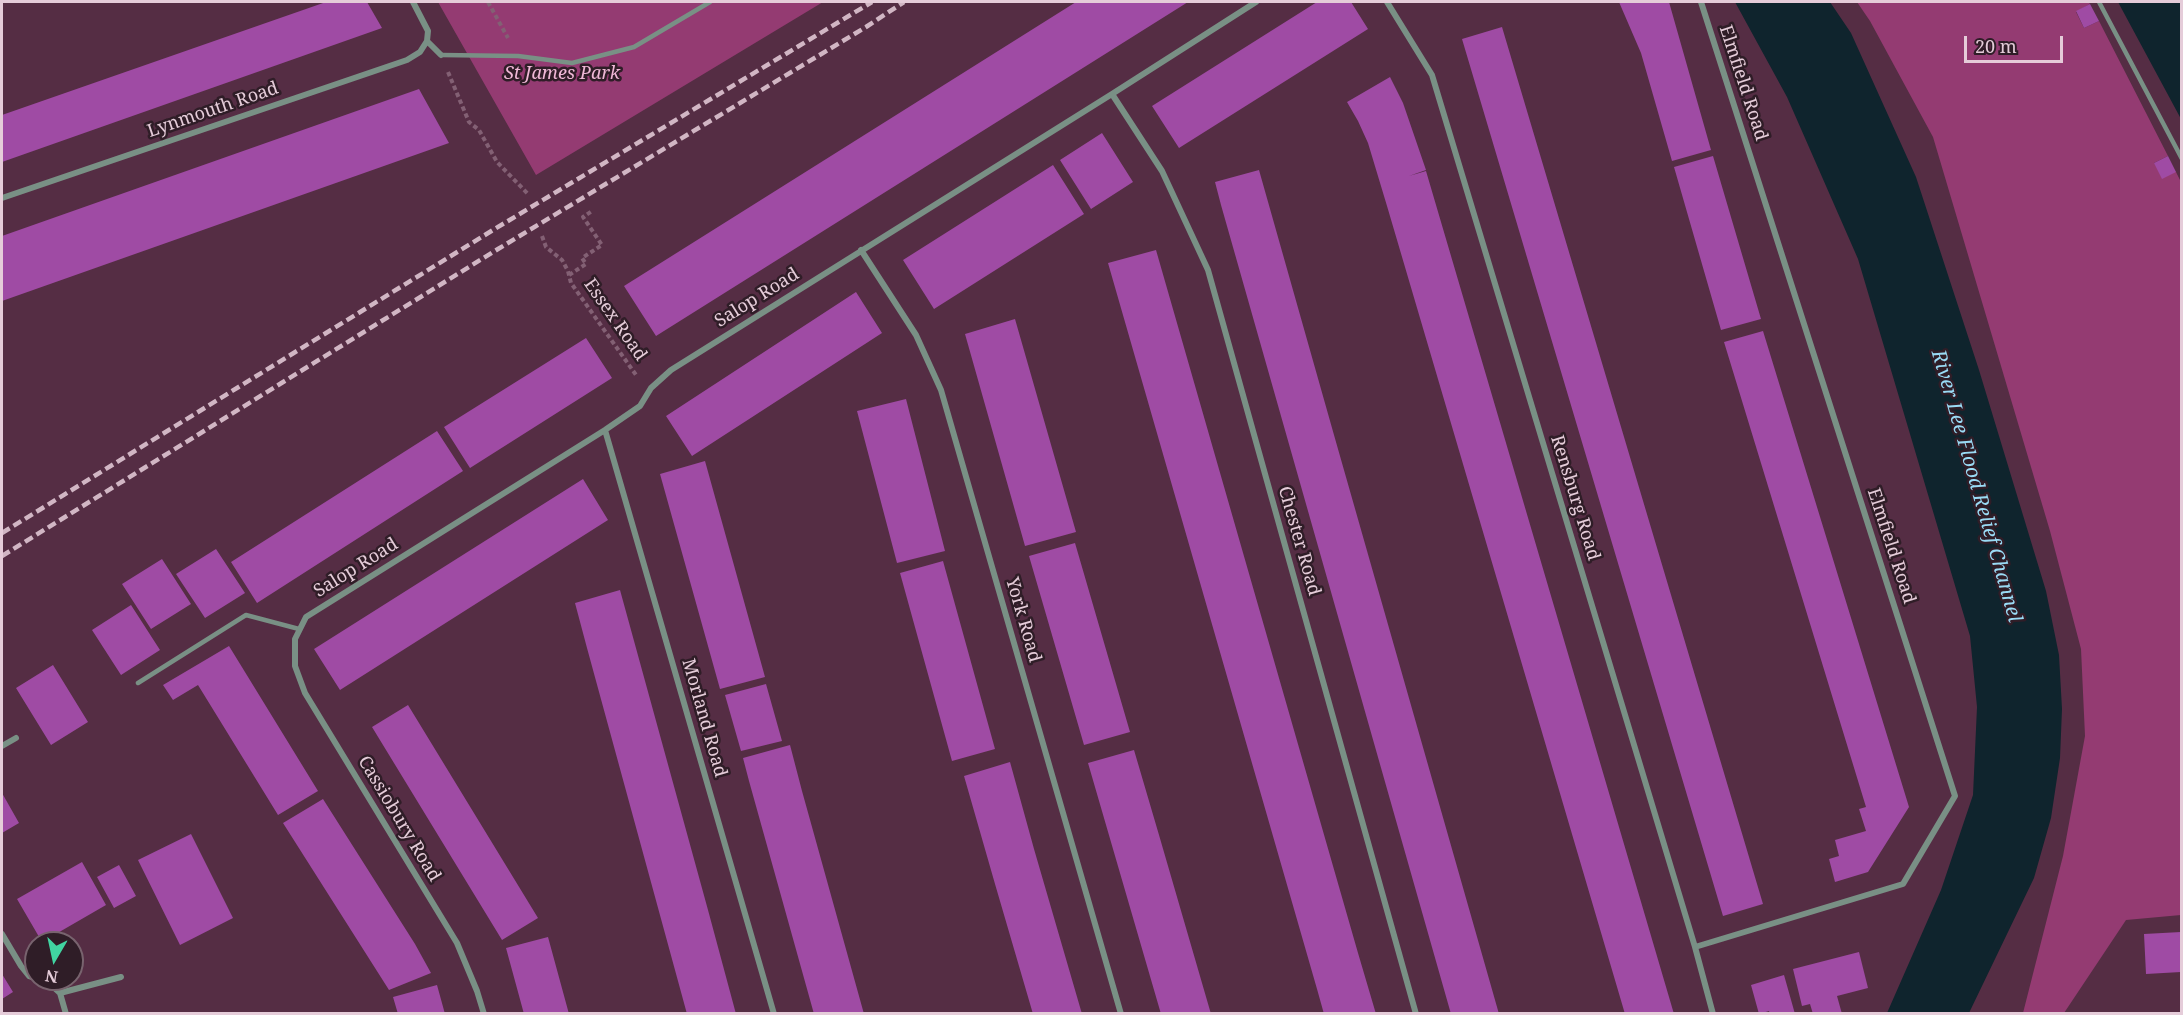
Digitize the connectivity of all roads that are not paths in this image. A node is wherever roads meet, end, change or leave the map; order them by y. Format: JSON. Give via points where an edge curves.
{"nodes":[{"id":1,"x":413,"y":2,"type":"edge"},
{"id":2,"x":710,"y":2,"type":"edge"},
{"id":3,"x":1256,"y":2,"type":"edge"},
{"id":4,"x":1387,"y":2,"type":"edge"},
{"id":5,"x":1701,"y":2,"type":"edge"},
{"id":6,"x":2099,"y":2,"type":"edge"},
{"id":7,"x":427,"y":41,"type":"junction"},
{"id":8,"x":441,"y":55,"type":"joint"},
{"id":9,"x":1112,"y":94,"type":"junction"},
{"id":10,"x":2181,"y":159,"type":"edge"},
{"id":11,"x":2,"y":198,"type":"edge"},
{"id":12,"x":861,"y":250,"type":"junction"},
{"id":13,"x":605,"y":430,"type":"junction"},
{"id":14,"x":299,"y":629,"type":"junction"},
{"id":15,"x":295,"y":639,"type":"joint"},
{"id":16,"x":138,"y":683,"type":"dead end"},
{"id":17,"x":16,"y":738,"type":"dead end"},
{"id":18,"x":2,"y":746,"type":"edge"},
{"id":19,"x":2,"y":934,"type":"edge"},
{"id":20,"x":1695,"y":947,"type":"junction"},
{"id":21,"x":24,"y":969,"type":"edge"},
{"id":22,"x":121,"y":977,"type":"dead end"},
{"id":23,"x":60,"y":993,"type":"joint"},
{"id":24,"x":66,"y":1014,"type":"edge"},
{"id":25,"x":484,"y":1014,"type":"edge"},
{"id":26,"x":774,"y":1014,"type":"edge"},
{"id":27,"x":1121,"y":1014,"type":"edge"},
{"id":28,"x":1416,"y":1014,"type":"edge"},
{"id":29,"x":1713,"y":1014,"type":"edge"}],
"edges":[{"from":1,"to":7,"type":"street","via":[[429,31]]},
{"from":2,"to":8,"type":"lane","via":[[634,47],[572,63],[518,56]]},
{"from":3,"to":9,"type":"street","name":"Salop Road"},
{"from":4,"to":20,"type":"street","name":"Rensburg Road","via":[[1432,75]]},
{"from":5,"to":20,"type":"street","name":"Elmfield Road","via":[[1955,796],[1904,884]]},
{"from":6,"to":10,"type":"lane"},
{"from":7,"to":8,"type":"street"},
{"from":7,"to":11,"type":"street","name":"Lynmouth Road","via":[[420,52],[407,60]]},
{"from":9,"to":12,"type":"street","name":"Salop Road"},
{"from":9,"to":28,"type":"street","name":"Chester Road","via":[[1162,171],[1208,270]]},
{"from":12,"to":13,"type":"street","name":"Salop Road","via":[[671,370],[651,388],[640,406]]},
{"from":12,"to":27,"type":"street","name":"York Road","via":[[916,335],[941,390]]},
{"from":13,"to":14,"type":"street","name":"Salop Road","via":[[306,617]]},
{"from":13,"to":26,"type":"street","name":"Morland Road"},
{"from":14,"to":15,"type":"street","name":"Salop Road"},
{"from":14,"to":16,"type":"lane","via":[[246,615]]},
{"from":15,"to":25,"type":"street","name":"Cassiobury Road","via":[[295,666],[305,693],[458,944]]},
{"from":17,"to":18,"type":"street"},
{"from":19,"to":21,"type":"street"},
{"from":20,"to":29,"type":"street","name":"Rensburg Road"},
{"from":22,"to":23,"type":"street"},
{"from":23,"to":24,"type":"street"}]}
